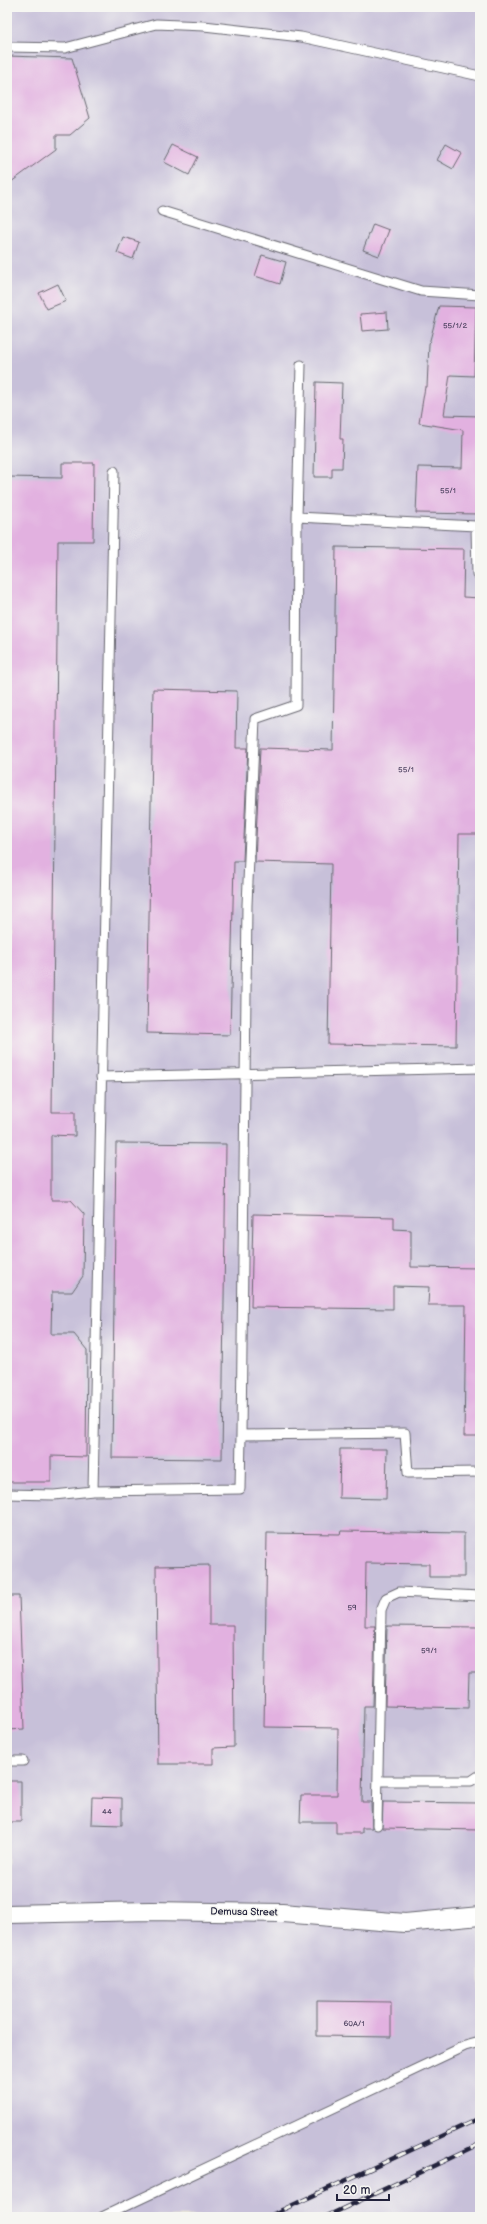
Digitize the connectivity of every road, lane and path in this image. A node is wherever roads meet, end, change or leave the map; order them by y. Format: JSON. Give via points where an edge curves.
{"nodes":[{"id":1,"x":7,"y":47,"type":"edge"},
{"id":2,"x":480,"y":76,"type":"edge"},
{"id":3,"x":162,"y":211,"type":"dead end"},
{"id":4,"x":480,"y":295,"type":"edge"},
{"id":5,"x":301,"y":365,"type":"dead end"},
{"id":6,"x":114,"y":470,"type":"dead end"},
{"id":7,"x":297,"y":517,"type":"junction"},
{"id":8,"x":480,"y":577,"type":"edge"},
{"id":9,"x":480,"y":1068,"type":"edge"},
{"id":10,"x":246,"y":1074,"type":"junction"},
{"id":11,"x":101,"y":1077,"type":"junction"},
{"id":12,"x":241,"y":1435,"type":"junction"},
{"id":13,"x":480,"y":1472,"type":"edge"},
{"id":14,"x":93,"y":1491,"type":"junction"},
{"id":15,"x":7,"y":1494,"type":"edge"},
{"id":16,"x":480,"y":1596,"type":"edge"},
{"id":17,"x":7,"y":1761,"type":"edge"},
{"id":18,"x":23,"y":1761,"type":"dead end"},
{"id":19,"x":480,"y":1774,"type":"edge"},
{"id":20,"x":378,"y":1781,"type":"junction"},
{"id":21,"x":377,"y":1825,"type":"dead end"},
{"id":22,"x":7,"y":1914,"type":"edge"},
{"id":23,"x":480,"y":1916,"type":"edge"},
{"id":24,"x":480,"y":2042,"type":"edge"},
{"id":25,"x":102,"y":2217,"type":"edge"}],
"edges":[{"from":1,"to":2,"type":"lane","via":[[65,48],[156,24],[204,26],[300,37]]},
{"from":3,"to":4,"type":"lane","via":[[421,291]]},
{"from":5,"to":7,"type":"lane"},
{"from":6,"to":11,"type":"lane"},
{"from":7,"to":8,"type":"lane","via":[[476,526],[477,574]]},
{"from":7,"to":10,"type":"lane","via":[[296,705],[255,719],[247,905]]},
{"from":9,"to":10,"type":"lane"},
{"from":10,"to":11,"type":"lane"},
{"from":10,"to":12,"type":"lane"},
{"from":11,"to":14,"type":"lane"},
{"from":12,"to":13,"type":"lane","via":[[405,1433],[408,1473]]},
{"from":12,"to":14,"type":"lane","via":[[240,1489]]},
{"from":14,"to":15,"type":"lane","via":[[54,1495]]},
{"from":16,"to":20,"type":"lane","via":[[399,1592],[386,1598],[380,1610]]},
{"from":17,"to":18,"type":"lane"},
{"from":19,"to":20,"type":"lane","via":[[471,1781]]},
{"from":20,"to":21,"type":"lane"},
{"from":22,"to":23,"type":"street","name":"Demusa Street","via":[[150,1911],[282,1913],[405,1923]]},
{"from":24,"to":25,"type":"lane","via":[[464,2046]]}]}
